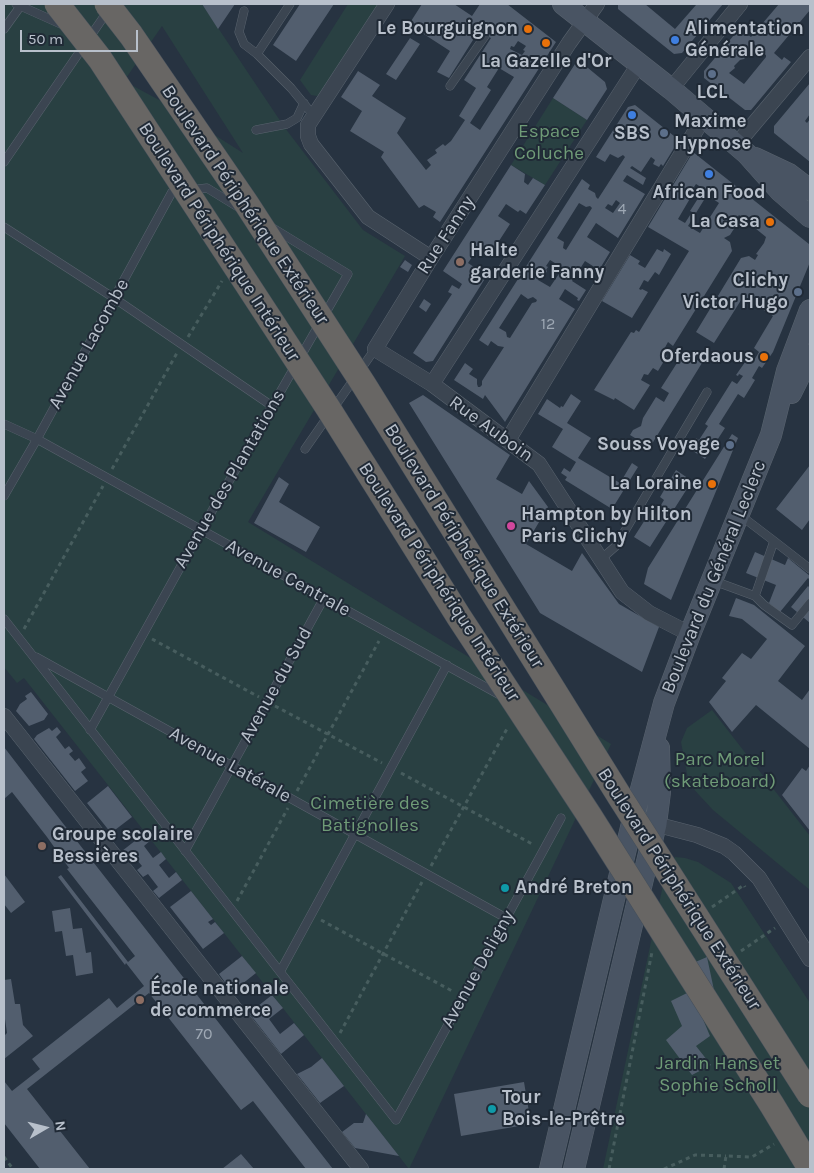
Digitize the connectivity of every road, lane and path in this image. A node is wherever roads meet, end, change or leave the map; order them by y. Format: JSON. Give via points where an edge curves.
{"nodes":[{"id":1,"x":19,"y":4,"type":"edge"},
{"id":2,"x":57,"y":4,"type":"edge"},
{"id":3,"x":107,"y":4,"type":"edge"},
{"id":4,"x":113,"y":4,"type":"edge"},
{"id":5,"x":290,"y":4,"type":"edge"},
{"id":6,"x":388,"y":4,"type":"edge"},
{"id":7,"x":563,"y":4,"type":"edge"},
{"id":8,"x":597,"y":4,"type":"edge"},
{"id":9,"x":740,"y":4,"type":"edge"},
{"id":10,"x":244,"y":11,"type":"dead end"},
{"id":11,"x":585,"y":21,"type":"junction"},
{"id":12,"x":4,"y":29,"type":"edge"},
{"id":13,"x":94,"y":30,"type":"junction"},
{"id":14,"x":485,"y":36,"type":"dead end"},
{"id":15,"x":258,"y":54,"type":"junction"},
{"id":16,"x":810,"y":57,"type":"edge"},
{"id":17,"x":639,"y":64,"type":"junction"},
{"id":18,"x":450,"y":86,"type":"dead end"},
{"id":19,"x":671,"y":89,"type":"junction"},
{"id":20,"x":304,"y":103,"type":"junction"},
{"id":21,"x":314,"y":116,"type":"junction"},
{"id":22,"x":704,"y":117,"type":"junction"},
{"id":23,"x":256,"y":130,"type":"dead end"},
{"id":24,"x":742,"y":149,"type":"junction"},
{"id":25,"x":4,"y":162,"type":"edge"},
{"id":26,"x":810,"y":190,"type":"edge"},
{"id":27,"x":172,"y":192,"type":"joint"},
{"id":28,"x":810,"y":217,"type":"edge"},
{"id":29,"x":4,"y":227,"type":"edge"},
{"id":30,"x":431,"y":258,"type":"junction"},
{"id":31,"x":223,"y":278,"type":"dead end"},
{"id":32,"x":114,"y":298,"type":"junction"},
{"id":33,"x":810,"y":310,"type":"edge"},
{"id":34,"x":183,"y":346,"type":"junction"},
{"id":35,"x":375,"y":348,"type":"junction"},
{"id":36,"x":810,"y":356,"type":"edge"},
{"id":37,"x":432,"y":384,"type":"junction"},
{"id":38,"x":707,"y":392,"type":"dead end"},
{"id":39,"x":272,"y":406,"type":"junction"},
{"id":40,"x":4,"y":424,"type":"edge"},
{"id":41,"x":774,"y":427,"type":"junction"},
{"id":42,"x":37,"y":439,"type":"junction"},
{"id":43,"x":508,"y":440,"type":"junction"},
{"id":44,"x":305,"y":449,"type":"dead end"},
{"id":45,"x":107,"y":478,"type":"junction"},
{"id":46,"x":4,"y":496,"type":"edge"},
{"id":47,"x":739,"y":514,"type":"junction"},
{"id":48,"x":201,"y":530,"type":"junction"},
{"id":49,"x":774,"y":541,"type":"junction"},
{"id":50,"x":601,"y":559,"type":"junction"},
{"id":51,"x":810,"y":569,"type":"edge"},
{"id":52,"x":712,"y":580,"type":"junction"},
{"id":53,"x":755,"y":596,"type":"junction"},
{"id":54,"x":324,"y":598,"type":"junction"},
{"id":55,"x":810,"y":603,"type":"edge"},
{"id":56,"x":4,"y":619,"type":"edge"},
{"id":57,"x":385,"y":631,"type":"junction"},
{"id":58,"x":143,"y":634,"type":"junction"},
{"id":59,"x":690,"y":634,"type":"junction"},
{"id":60,"x":19,"y":638,"type":"junction"},
{"id":61,"x":32,"y":655,"type":"junction"},
{"id":62,"x":447,"y":666,"type":"junction"},
{"id":63,"x":107,"y":697,"type":"junction"},
{"id":64,"x":267,"y":701,"type":"junction"},
{"id":65,"x":519,"y":705,"type":"dead end"},
{"id":66,"x":4,"y":716,"type":"edge"},
{"id":67,"x":658,"y":728,"type":"junction"},
{"id":68,"x":90,"y":730,"type":"junction"},
{"id":69,"x":328,"y":734,"type":"junction"},
{"id":70,"x":232,"y":766,"type":"junction"},
{"id":71,"x":391,"y":768,"type":"junction"},
{"id":72,"x":292,"y":800,"type":"junction"},
{"id":73,"x":561,"y":818,"type":"dead end"},
{"id":74,"x":633,"y":819,"type":"junction"},
{"id":75,"x":656,"y":824,"type":"junction"},
{"id":76,"x":355,"y":835,"type":"junction"},
{"id":77,"x":543,"y":850,"type":"junction"},
{"id":78,"x":185,"y":851,"type":"junction"},
{"id":79,"x":749,"y":892,"type":"dead end"},
{"id":80,"x":711,"y":908,"type":"dead end"},
{"id":81,"x":232,"y":910,"type":"junction"},
{"id":82,"x":311,"y":915,"type":"junction"},
{"id":83,"x":506,"y":918,"type":"junction"},
{"id":84,"x":767,"y":922,"type":"dead end"},
{"id":85,"x":772,"y":930,"type":"dead end"},
{"id":86,"x":653,"y":946,"type":"dead end"},
{"id":87,"x":810,"y":959,"type":"edge"},
{"id":88,"x":280,"y":972,"type":"junction"},
{"id":89,"x":463,"y":997,"type":"junction"},
{"id":90,"x":810,"y":1095,"type":"edge"},
{"id":91,"x":777,"y":1141,"type":"dead end"},
{"id":92,"x":726,"y":1156,"type":"junction"},
{"id":93,"x":4,"y":1157,"type":"edge"},
{"id":94,"x":810,"y":1168,"type":"edge"},
{"id":95,"x":13,"y":1169,"type":"edge"},
{"id":96,"x":361,"y":1169,"type":"edge"},
{"id":97,"x":550,"y":1169,"type":"edge"},
{"id":98,"x":574,"y":1169,"type":"edge"},
{"id":99,"x":609,"y":1169,"type":"edge"},
{"id":100,"x":664,"y":1169,"type":"edge"},
{"id":101,"x":724,"y":1169,"type":"edge"}],
"edges":[{"from":1,"to":12,"type":"lane"},
{"from":1,"to":13,"type":"lane","via":[[72,29]]},
{"from":2,"to":94,"type":"highway","name":"Boulevard Périphérique Intérieur","bridge":true,"via":[[100,59],[322,400],[589,815]]},
{"from":3,"to":90,"type":"highway","name":"Boulevard Périphérique Extérieur","bridge":true,"via":[[246,203],[364,385]]},
{"from":4,"to":13,"type":"lane"},
{"from":5,"to":15,"type":"lane"},
{"from":6,"to":21,"type":"street"},
{"from":7,"to":11,"type":"main road"},
{"from":8,"to":11,"type":"street","name":"Rue Fanny"},
{"from":9,"to":19,"type":"street"},
{"from":10,"to":15,"type":"lane","via":[[239,32],[244,44]]},
{"from":11,"to":17,"type":"main road"},
{"from":11,"to":30,"type":"street","name":"Rue Fanny"},
{"from":13,"to":25,"type":"lane"},
{"from":14,"to":18,"type":"lane"},
{"from":15,"to":20,"type":"lane"},
{"from":16,"to":24,"type":"street"},
{"from":17,"to":19,"type":"main road"},
{"from":17,"to":37,"type":"street"},
{"from":19,"to":22,"type":"main road"},
{"from":20,"to":21,"type":"lane"},
{"from":20,"to":23,"type":"lane","via":[[297,118],[287,124]]},
{"from":21,"to":30,"type":"street","via":[[308,125],[309,140],[368,216]]},
{"from":22,"to":24,"type":"main road"},
{"from":22,"to":43,"type":"street"},
{"from":24,"to":26,"type":"main road","via":[[790,174]]},
{"from":24,"to":28,"type":"main road","via":[[780,191]]},
{"from":27,"to":32,"type":"lane","name":"Avenue Lacombe"},
{"from":27,"to":39,"type":"lane","name":"Avenue des Plantations","via":[[207,188],[348,274]]},
{"from":29,"to":32,"type":"lane"},
{"from":30,"to":35,"type":"street","name":"Rue Fanny"},
{"from":31,"to":34,"type":"path"},
{"from":32,"to":34,"type":"lane"},
{"from":32,"to":42,"type":"lane","name":"Avenue Lacombe"},
{"from":33,"to":41,"type":"main road","name":"Boulevard du Général Leclerc","via":[[787,371]]},
{"from":34,"to":39,"type":"lane"},
{"from":34,"to":45,"type":"path"},
{"from":35,"to":37,"type":"street","name":"Rue Auboin"},
{"from":35,"to":44,"type":"lane","name":"Rue Fanny"},
{"from":36,"to":41,"type":"main road","name":"Boulevard du Général Leclerc"},
{"from":37,"to":43,"type":"street","name":"Rue Auboin"},
{"from":38,"to":50,"type":"lane","via":[[616,546]]},
{"from":39,"to":48,"type":"lane","name":"Avenue des Plantations"},
{"from":40,"to":42,"type":"lane","name":"Avenue Centrale"},
{"from":41,"to":47,"type":"main road","name":"Boulevard du Général Leclerc"},
{"from":42,"to":45,"type":"lane","name":"Avenue Centrale"},
{"from":42,"to":46,"type":"lane","name":"Avenue Lacombe"},
{"from":43,"to":50,"type":"street","name":"Rue Auboin","via":[[539,464]]},
{"from":45,"to":48,"type":"lane","name":"Avenue Centrale"},
{"from":45,"to":60,"type":"path"},
{"from":47,"to":49,"type":"lane"},
{"from":47,"to":52,"type":"main road","name":"Boulevard du Général Leclerc"},
{"from":48,"to":54,"type":"lane","name":"Avenue Centrale"},
{"from":48,"to":58,"type":"lane","name":"Avenue des Plantations"},
{"from":49,"to":51,"type":"lane"},
{"from":49,"to":53,"type":"lane"},
{"from":50,"to":59,"type":"street","name":"Rue Auboin","via":[[622,592],[649,613]]},
{"from":52,"to":53,"type":"lane"},
{"from":52,"to":59,"type":"main road","name":"Boulevard du Général Leclerc"},
{"from":53,"to":55,"type":"lane","via":[[792,625]]},
{"from":54,"to":57,"type":"lane","name":"Avenue Centrale"},
{"from":54,"to":64,"type":"lane","name":"Avenue du Sud"},
{"from":56,"to":60,"type":"lane"},
{"from":57,"to":62,"type":"lane","name":"Avenue Centrale"},
{"from":57,"to":69,"type":"path"},
{"from":58,"to":63,"type":"lane","name":"Avenue des Plantations"},
{"from":58,"to":64,"type":"path"},
{"from":59,"to":67,"type":"main road","name":"Boulevard du Général Leclerc"},
{"from":60,"to":61,"type":"lane"},
{"from":61,"to":63,"type":"lane","name":"Avenue Latérale"},
{"from":61,"to":68,"type":"lane"},
{"from":62,"to":65,"type":"lane","name":"Avenue Centrale"},
{"from":62,"to":71,"type":"lane"},
{"from":63,"to":68,"type":"lane","name":"Avenue des Plantations"},
{"from":63,"to":70,"type":"lane","name":"Avenue Latérale"},
{"from":64,"to":69,"type":"path"},
{"from":64,"to":70,"type":"lane","name":"Avenue du Sud"},
{"from":66,"to":96,"type":"street"},
{"from":67,"to":74,"type":"main road","name":"Boulevard du Général Leclerc"},
{"from":67,"to":75,"type":"main road","via":[[660,792]]},
{"from":68,"to":78,"type":"lane"},
{"from":69,"to":71,"type":"path"},
{"from":69,"to":72,"type":"path"},
{"from":70,"to":72,"type":"lane","name":"Avenue Latérale"},
{"from":70,"to":78,"type":"lane","name":"Avenue du Sud"},
{"from":71,"to":76,"type":"lane"},
{"from":71,"to":77,"type":"path"},
{"from":72,"to":76,"type":"lane","name":"Avenue Latérale"},
{"from":72,"to":81,"type":"path"},
{"from":73,"to":77,"type":"lane","name":"Avenue Deligny"},
{"from":74,"to":75,"type":"street"},
{"from":74,"to":97,"type":"main road","name":"Boulevard du Général Leclerc"},
{"from":75,"to":87,"type":"street","via":[[697,834],[734,853],[759,878]]},
{"from":75,"to":98,"type":"main road"},
{"from":76,"to":82,"type":"lane"},
{"from":76,"to":83,"type":"lane","name":"Avenue Latérale"},
{"from":77,"to":83,"type":"lane","name":"Avenue Deligny"},
{"from":78,"to":81,"type":"lane"},
{"from":79,"to":80,"type":"path","via":[[744,885]]},
{"from":81,"to":88,"type":"lane"},
{"from":82,"to":88,"type":"lane"},
{"from":82,"to":89,"type":"path"},
{"from":83,"to":89,"type":"lane","name":"Avenue Deligny"},
{"from":84,"to":85,"type":"path"},
{"from":86,"to":99,"type":"path"},
{"from":88,"to":89,"type":"lane","name":"Avenue Deligny","via":[[396,1120]]},
{"from":91,"to":92,"type":"path","via":[[752,1157]]},
{"from":92,"to":100,"type":"path","via":[[694,1155]]},
{"from":92,"to":101,"type":"path"},
{"from":93,"to":95,"type":"path"}]}
